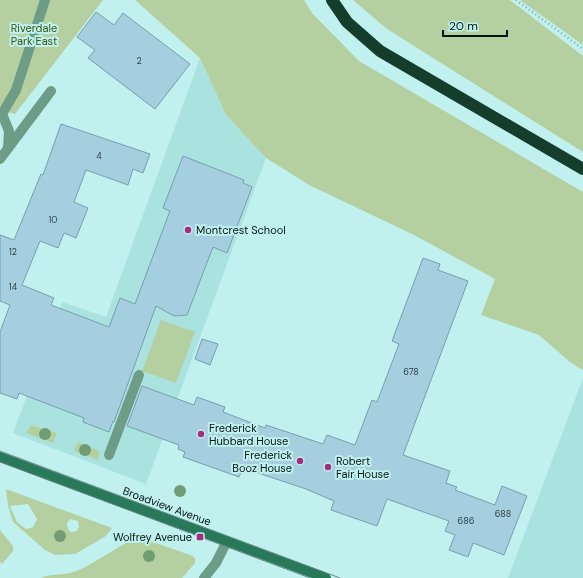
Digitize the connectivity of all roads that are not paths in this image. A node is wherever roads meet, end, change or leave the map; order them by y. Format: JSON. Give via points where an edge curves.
{"nodes":[{"id":1,"x":45,"y":0,"type":"edge"},
{"id":2,"x":332,"y":0,"type":"edge"},
{"id":3,"x":51,"y":91,"type":"dead end"},
{"id":4,"x":8,"y":148,"type":"junction"},
{"id":5,"x":0,"y":158,"type":"edge"},
{"id":6,"x":583,"y":169,"type":"edge"},
{"id":7,"x":139,"y":375,"type":"dead end"},
{"id":8,"x":109,"y":454,"type":"dead end"},
{"id":9,"x":0,"y":457,"type":"edge"},
{"id":10,"x":226,"y":541,"type":"junction"},
{"id":11,"x":204,"y":578,"type":"edge"},
{"id":12,"x":326,"y":578,"type":"edge"}],
"edges":[{"from":1,"to":4,"type":"street","via":[[21,77],[2,114],[9,131]]},
{"from":2,"to":6,"type":"highway","via":[[347,22],[380,51]]},
{"from":3,"to":4,"type":"street"},
{"from":4,"to":5,"type":"street"},
{"from":7,"to":8,"type":"street"},
{"from":9,"to":10,"type":"main road","name":"Broadview Avenue"},
{"from":10,"to":11,"type":"street","via":[[216,563]]},
{"from":10,"to":12,"type":"main road","name":"Broadview Avenue"}]}
